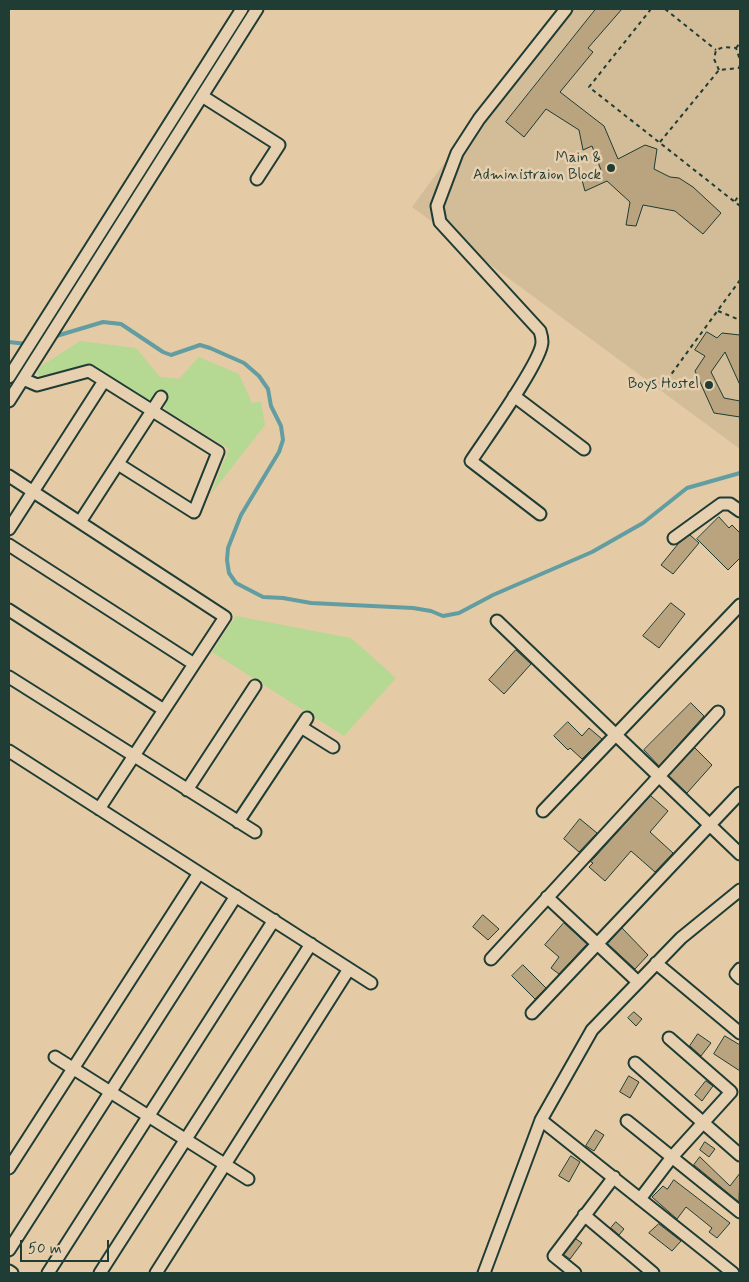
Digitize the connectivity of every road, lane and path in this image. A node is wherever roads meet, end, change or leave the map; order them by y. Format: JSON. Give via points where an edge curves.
{"nodes":[{"id":1,"x":242,"y":9,"type":"edge"},
{"id":2,"x":257,"y":9,"type":"edge"},
{"id":3,"x":566,"y":9,"type":"edge"},
{"id":4,"x":651,"y":9,"type":"edge"},
{"id":5,"x":665,"y":9,"type":"edge"},
{"id":6,"x":740,"y":43,"type":"edge"},
{"id":7,"x":736,"y":48,"type":"junction"},
{"id":8,"x":716,"y":50,"type":"junction"},
{"id":9,"x":740,"y":60,"type":"edge"},
{"id":10,"x":740,"y":64,"type":"edge"},
{"id":11,"x":740,"y":69,"type":"edge"},
{"id":12,"x":719,"y":70,"type":"junction"},
{"id":13,"x":202,"y":96,"type":"junction"},
{"id":14,"x":660,"y":142,"type":"junction"},
{"id":15,"x":257,"y":179,"type":"dead end"},
{"id":16,"x":740,"y":194,"type":"edge"},
{"id":17,"x":735,"y":201,"type":"junction"},
{"id":18,"x":740,"y":206,"type":"edge"},
{"id":19,"x":740,"y":280,"type":"edge"},
{"id":20,"x":718,"y":311,"type":"junction"},
{"id":21,"x":740,"y":320,"type":"edge"},
{"id":22,"x":9,"y":377,"type":"edge"},
{"id":23,"x":23,"y":379,"type":"junction"},
{"id":24,"x":667,"y":380,"type":"dead end"},
{"id":25,"x":104,"y":381,"type":"junction"},
{"id":26,"x":514,"y":396,"type":"junction"},
{"id":27,"x":161,"y":397,"type":"dead end"},
{"id":28,"x":9,"y":401,"type":"edge"},
{"id":29,"x":152,"y":411,"type":"junction"},
{"id":30,"x":584,"y":448,"type":"dead end"},
{"id":31,"x":118,"y":464,"type":"junction"},
{"id":32,"x":9,"y":476,"type":"edge"},
{"id":33,"x":33,"y":492,"type":"junction"},
{"id":34,"x":740,"y":511,"type":"edge"},
{"id":35,"x":540,"y":514,"type":"dead end"},
{"id":36,"x":80,"y":522,"type":"junction"},
{"id":37,"x":9,"y":529,"type":"edge"},
{"id":38,"x":674,"y":538,"type":"dead end"},
{"id":39,"x":9,"y":545,"type":"edge"},
{"id":40,"x":740,"y":605,"type":"edge"},
{"id":41,"x":9,"y":610,"type":"edge"},
{"id":42,"x":497,"y":621,"type":"dead end"},
{"id":43,"x":194,"y":664,"type":"junction"},
{"id":44,"x":9,"y":677,"type":"edge"},
{"id":45,"x":255,"y":686,"type":"dead end"},
{"id":46,"x":164,"y":710,"type":"junction"},
{"id":47,"x":718,"y":712,"type":"dead end"},
{"id":48,"x":615,"y":735,"type":"junction"},
{"id":49,"x":333,"y":748,"type":"dead end"},
{"id":50,"x":9,"y":751,"type":"edge"},
{"id":51,"x":134,"y":756,"type":"junction"},
{"id":52,"x":658,"y":775,"type":"junction"},
{"id":53,"x":187,"y":790,"type":"junction"},
{"id":54,"x":740,"y":793,"type":"edge"},
{"id":55,"x":100,"y":809,"type":"junction"},
{"id":56,"x":543,"y":811,"type":"dead end"},
{"id":57,"x":238,"y":822,"type":"junction"},
{"id":58,"x":709,"y":825,"type":"junction"},
{"id":59,"x":255,"y":832,"type":"dead end"},
{"id":60,"x":740,"y":854,"type":"edge"},
{"id":61,"x":199,"y":872,"type":"junction"},
{"id":62,"x":740,"y":890,"type":"edge"},
{"id":63,"x":236,"y":896,"type":"junction"},
{"id":64,"x":547,"y":897,"type":"junction"},
{"id":65,"x":274,"y":920,"type":"junction"},
{"id":66,"x":597,"y":943,"type":"junction"},
{"id":67,"x":311,"y":944,"type":"junction"},
{"id":68,"x":490,"y":958,"type":"dead end"},
{"id":69,"x":656,"y":963,"type":"junction"},
{"id":70,"x":349,"y":969,"type":"junction"},
{"id":71,"x":740,"y":969,"type":"edge"},
{"id":72,"x":740,"y":978,"type":"edge"},
{"id":73,"x":638,"y":982,"type":"junction"},
{"id":74,"x":371,"y":983,"type":"dead end"},
{"id":75,"x":532,"y":1013,"type":"dead end"},
{"id":76,"x":740,"y":1033,"type":"edge"},
{"id":77,"x":669,"y":1038,"type":"dead end"},
{"id":78,"x":55,"y":1057,"type":"dead end"},
{"id":79,"x":635,"y":1063,"type":"dead end"},
{"id":80,"x":73,"y":1068,"type":"junction"},
{"id":81,"x":111,"y":1092,"type":"junction"},
{"id":82,"x":736,"y":1096,"type":"edge"},
{"id":83,"x":148,"y":1116,"type":"junction"},
{"id":84,"x":541,"y":1120,"type":"junction"},
{"id":85,"x":627,"y":1121,"type":"dead end"},
{"id":86,"x":704,"y":1124,"type":"junction"},
{"id":87,"x":186,"y":1140,"type":"junction"},
{"id":88,"x":740,"y":1155,"type":"edge"},
{"id":89,"x":672,"y":1157,"type":"junction"},
{"id":90,"x":225,"y":1165,"type":"junction"},
{"id":91,"x":9,"y":1168,"type":"edge"},
{"id":92,"x":614,"y":1177,"type":"junction"},
{"id":93,"x":248,"y":1179,"type":"dead end"},
{"id":94,"x":640,"y":1199,"type":"junction"},
{"id":95,"x":740,"y":1212,"type":"edge"},
{"id":96,"x":584,"y":1215,"type":"junction"},
{"id":97,"x":9,"y":1250,"type":"edge"},
{"id":98,"x":9,"y":1271,"type":"edge"},
{"id":99,"x":12,"y":1273,"type":"edge"},
{"id":100,"x":48,"y":1273,"type":"edge"},
{"id":101,"x":100,"y":1273,"type":"edge"},
{"id":102,"x":156,"y":1273,"type":"edge"},
{"id":103,"x":484,"y":1273,"type":"edge"},
{"id":104,"x":575,"y":1273,"type":"edge"},
{"id":105,"x":653,"y":1273,"type":"edge"},
{"id":106,"x":733,"y":1273,"type":"edge"}],
"edges":[{"from":1,"to":22,"type":"street"},
{"from":2,"to":13,"type":"street"},
{"from":3,"to":26,"type":"street","via":[[457,153],[437,206],[440,222],[540,331],[543,343]]},
{"from":4,"to":14,"type":"path","via":[[589,87]]},
{"from":5,"to":8,"type":"path"},
{"from":6,"to":7,"type":"path"},
{"from":7,"to":8,"type":"path"},
{"from":7,"to":9,"type":"path"},
{"from":8,"to":12,"type":"path","via":[[714,59]]},
{"from":10,"to":11,"type":"path"},
{"from":11,"to":12,"type":"path"},
{"from":12,"to":14,"type":"path"},
{"from":13,"to":15,"type":"street","via":[[278,145]]},
{"from":13,"to":23,"type":"street"},
{"from":14,"to":17,"type":"path"},
{"from":16,"to":17,"type":"path"},
{"from":17,"to":18,"type":"path"},
{"from":19,"to":20,"type":"path"},
{"from":20,"to":21,"type":"path"},
{"from":20,"to":24,"type":"path"},
{"from":23,"to":25,"type":"street","via":[[37,385],[89,371]]},
{"from":23,"to":28,"type":"street"},
{"from":25,"to":29,"type":"street"},
{"from":25,"to":33,"type":"street"},
{"from":26,"to":30,"type":"street"},
{"from":26,"to":35,"type":"street","via":[[471,461]]},
{"from":27,"to":29,"type":"street"},
{"from":29,"to":31,"type":"street"},
{"from":29,"to":31,"type":"street","via":[[218,452],[194,512]]},
{"from":31,"to":36,"type":"street"},
{"from":32,"to":33,"type":"street"},
{"from":33,"to":36,"type":"street"},
{"from":33,"to":37,"type":"street"},
{"from":34,"to":38,"type":"street","via":[[730,504],[721,504]]},
{"from":36,"to":43,"type":"street","via":[[225,617]]},
{"from":39,"to":43,"type":"street"},
{"from":40,"to":48,"type":"street"},
{"from":41,"to":46,"type":"street"},
{"from":42,"to":48,"type":"street"},
{"from":43,"to":46,"type":"street"},
{"from":44,"to":51,"type":"street"},
{"from":45,"to":53,"type":"street"},
{"from":46,"to":51,"type":"street"},
{"from":47,"to":52,"type":"street"},
{"from":48,"to":52,"type":"street"},
{"from":48,"to":56,"type":"street"},
{"from":49,"to":57,"type":"street","via":[[304,722]]},
{"from":50,"to":55,"type":"street"},
{"from":51,"to":53,"type":"street"},
{"from":51,"to":55,"type":"street"},
{"from":52,"to":58,"type":"street"},
{"from":52,"to":64,"type":"street"},
{"from":53,"to":57,"type":"street"},
{"from":54,"to":58,"type":"street"},
{"from":55,"to":61,"type":"street"},
{"from":57,"to":59,"type":"street"},
{"from":58,"to":60,"type":"street"},
{"from":58,"to":66,"type":"street"},
{"from":61,"to":63,"type":"street"},
{"from":61,"to":80,"type":"street"},
{"from":62,"to":69,"type":"street"},
{"from":63,"to":65,"type":"street"},
{"from":63,"to":81,"type":"street"},
{"from":64,"to":66,"type":"street"},
{"from":64,"to":68,"type":"street"},
{"from":65,"to":67,"type":"street"},
{"from":65,"to":83,"type":"street"},
{"from":66,"to":73,"type":"street"},
{"from":66,"to":75,"type":"street"},
{"from":67,"to":70,"type":"street"},
{"from":67,"to":87,"type":"street"},
{"from":69,"to":73,"type":"street"},
{"from":69,"to":76,"type":"street"},
{"from":70,"to":74,"type":"street"},
{"from":70,"to":90,"type":"street"},
{"from":71,"to":72,"type":"street","via":[[736,974]]},
{"from":73,"to":84,"type":"street","via":[[592,1030]]},
{"from":77,"to":82,"type":"street"},
{"from":78,"to":80,"type":"street"},
{"from":79,"to":86,"type":"street"},
{"from":80,"to":81,"type":"street"},
{"from":80,"to":91,"type":"street"},
{"from":81,"to":83,"type":"street"},
{"from":81,"to":97,"type":"street"},
{"from":82,"to":86,"type":"street"},
{"from":83,"to":87,"type":"street"},
{"from":83,"to":100,"type":"street"},
{"from":84,"to":92,"type":"street"},
{"from":84,"to":103,"type":"street"},
{"from":85,"to":89,"type":"street"},
{"from":86,"to":88,"type":"street"},
{"from":86,"to":89,"type":"street"},
{"from":87,"to":90,"type":"street"},
{"from":87,"to":101,"type":"street"},
{"from":89,"to":94,"type":"street"},
{"from":89,"to":95,"type":"street"},
{"from":90,"to":93,"type":"street"},
{"from":90,"to":102,"type":"street"},
{"from":92,"to":94,"type":"street"},
{"from":92,"to":96,"type":"street"},
{"from":94,"to":106,"type":"street"},
{"from":96,"to":104,"type":"street","via":[[554,1256]]},
{"from":96,"to":105,"type":"street"},
{"from":98,"to":99,"type":"street"}]}
